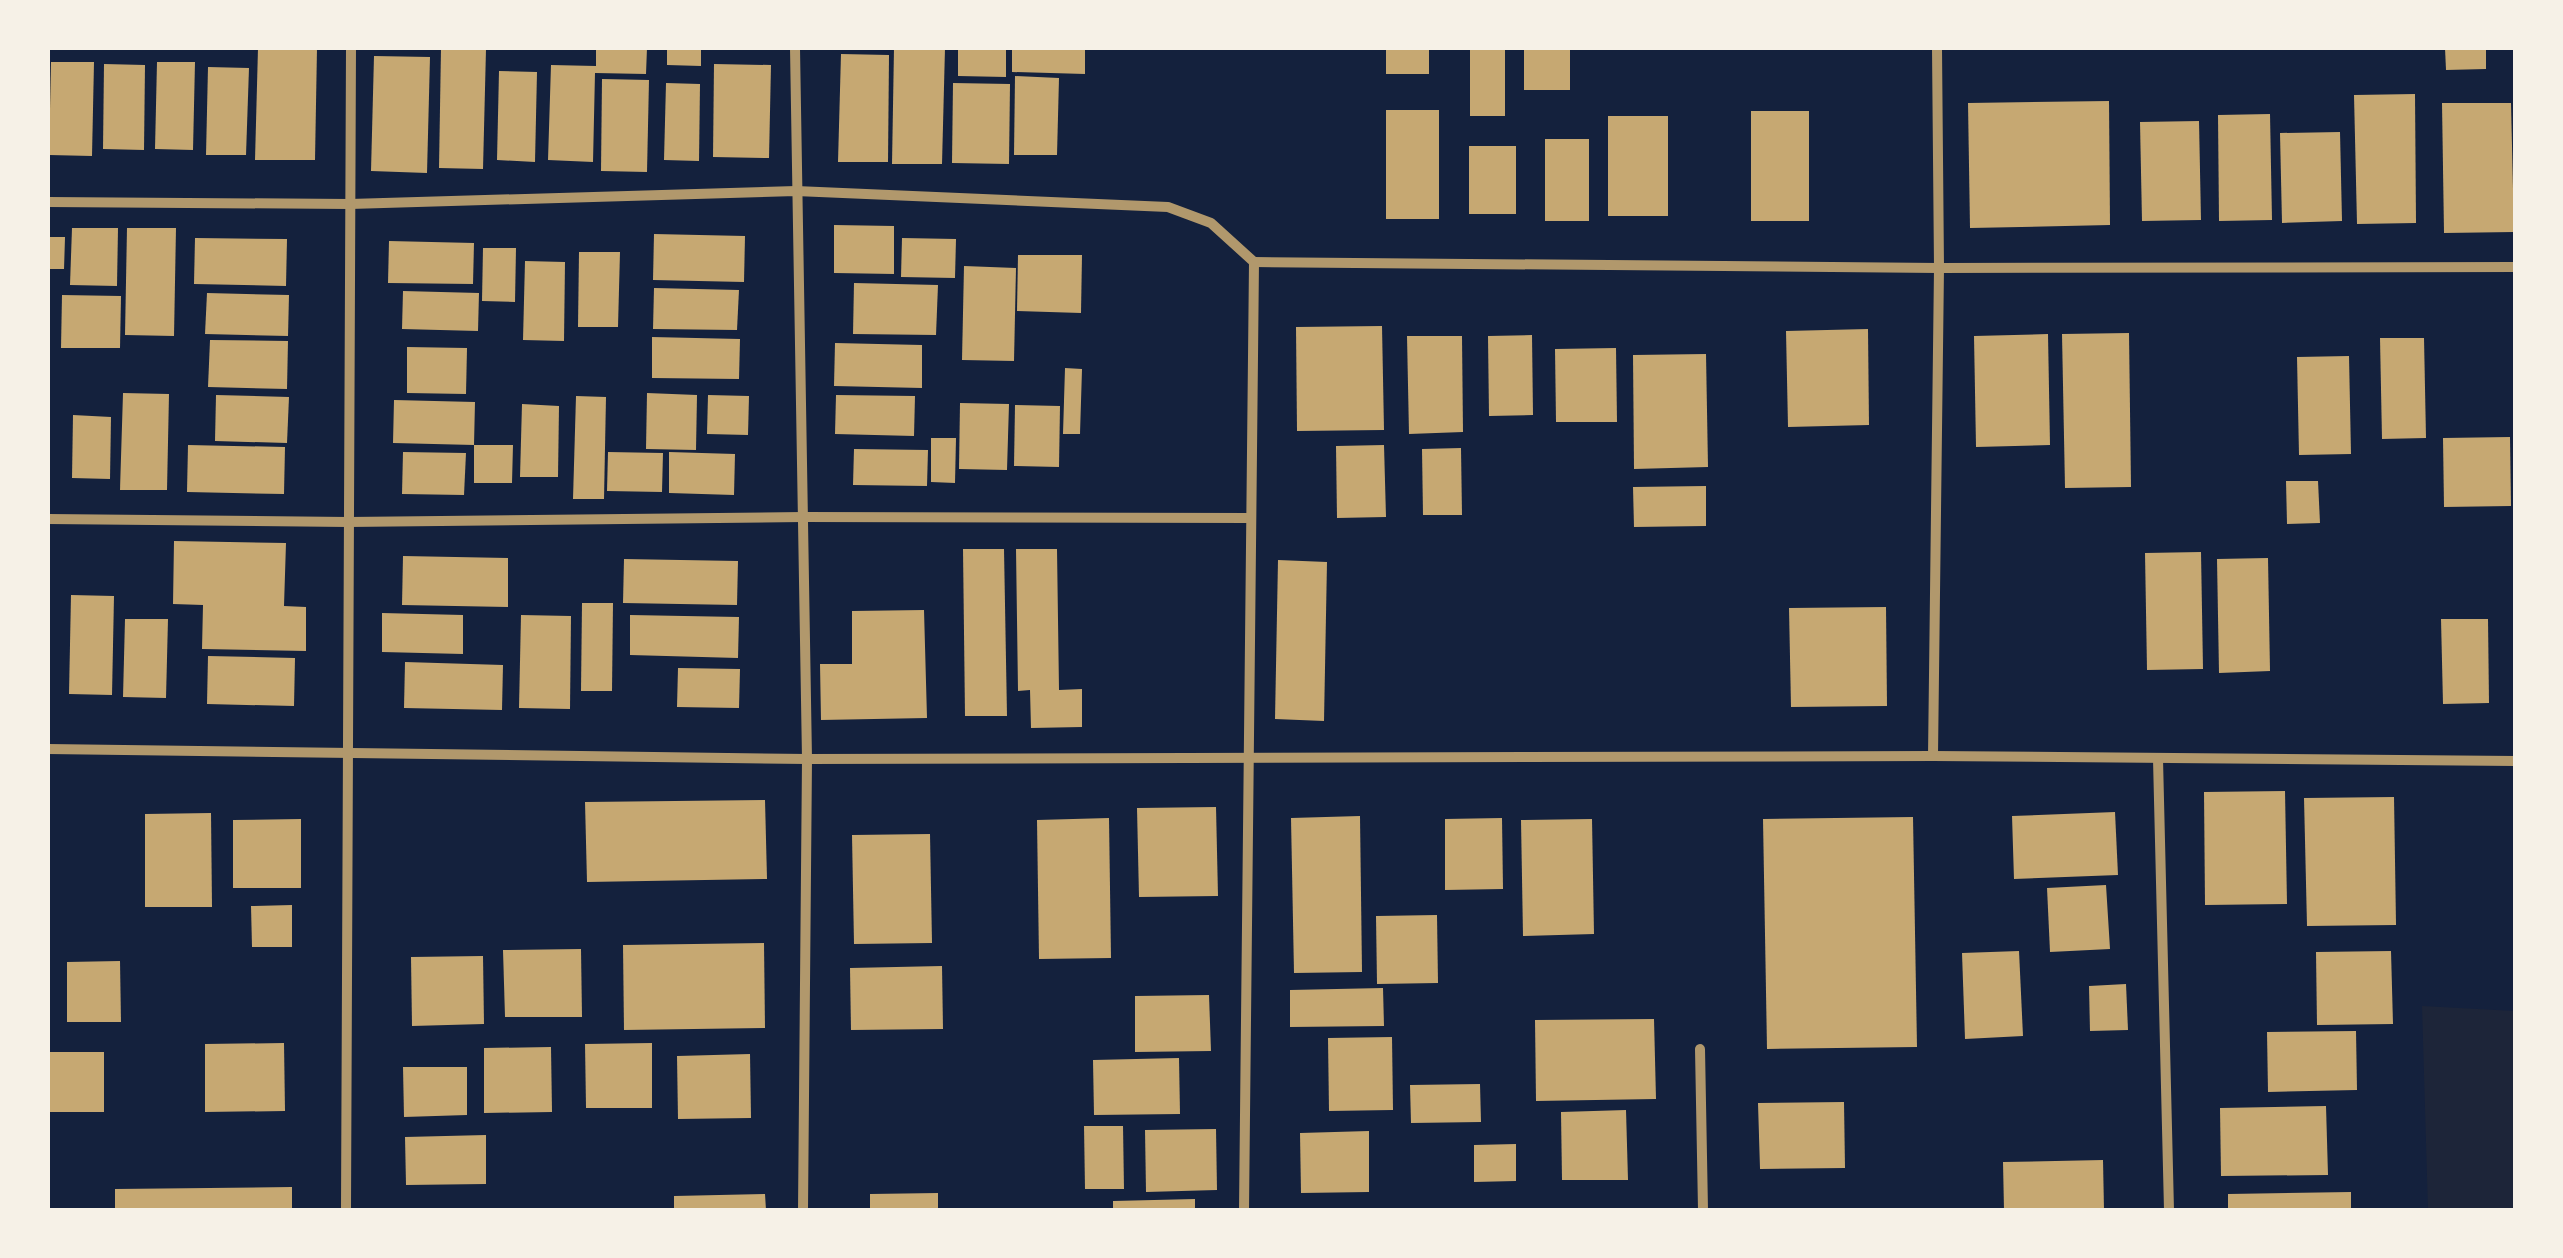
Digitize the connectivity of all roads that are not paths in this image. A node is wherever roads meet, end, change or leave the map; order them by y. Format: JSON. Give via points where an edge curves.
{"nodes":[{"id":1,"x":350,"y":48,"type":"edge"},
{"id":2,"x":795,"y":48,"type":"edge"},
{"id":3,"x":1937,"y":48,"type":"edge"},
{"id":4,"x":796,"y":192,"type":"junction"},
{"id":5,"x":48,"y":202,"type":"edge"},
{"id":6,"x":350,"y":204,"type":"junction"},
{"id":7,"x":1254,"y":262,"type":"junction"},
{"id":8,"x":1939,"y":268,"type":"junction"},
{"id":9,"x":2516,"y":268,"type":"edge"},
{"id":10,"x":803,"y":517,"type":"junction"},
{"id":11,"x":1250,"y":518,"type":"junction"},
{"id":12,"x":48,"y":519,"type":"edge"},
{"id":13,"x":348,"y":522,"type":"junction"},
{"id":14,"x":48,"y":748,"type":"edge"},
{"id":15,"x":348,"y":753,"type":"junction"},
{"id":16,"x":1933,"y":756,"type":"junction"},
{"id":17,"x":1249,"y":758,"type":"junction"},
{"id":18,"x":807,"y":759,"type":"junction"},
{"id":19,"x":2158,"y":759,"type":"junction"},
{"id":20,"x":2516,"y":760,"type":"edge"},
{"id":21,"x":1700,"y":1049,"type":"dead end"},
{"id":22,"x":346,"y":1210,"type":"edge"},
{"id":23,"x":803,"y":1210,"type":"edge"},
{"id":24,"x":1244,"y":1210,"type":"edge"},
{"id":25,"x":1704,"y":1210,"type":"edge"},
{"id":26,"x":2169,"y":1210,"type":"edge"}],
"edges":[{"from":1,"to":6,"type":"street"},
{"from":2,"to":4,"type":"street"},
{"from":3,"to":8,"type":"street"},
{"from":4,"to":6,"type":"street"},
{"from":4,"to":7,"type":"street","via":[[1168,207],[1210,223]]},
{"from":4,"to":10,"type":"street"},
{"from":5,"to":6,"type":"street"},
{"from":6,"to":13,"type":"street"},
{"from":7,"to":8,"type":"street"},
{"from":7,"to":11,"type":"street"},
{"from":8,"to":9,"type":"street"},
{"from":8,"to":16,"type":"street"},
{"from":10,"to":11,"type":"street"},
{"from":10,"to":13,"type":"street"},
{"from":10,"to":18,"type":"street"},
{"from":11,"to":17,"type":"street"},
{"from":12,"to":13,"type":"street"},
{"from":13,"to":15,"type":"street"},
{"from":14,"to":15,"type":"street"},
{"from":15,"to":18,"type":"street"},
{"from":15,"to":22,"type":"street"},
{"from":16,"to":17,"type":"street"},
{"from":16,"to":19,"type":"street"},
{"from":17,"to":18,"type":"street"},
{"from":17,"to":24,"type":"street"},
{"from":18,"to":23,"type":"street"},
{"from":19,"to":20,"type":"street"},
{"from":19,"to":26,"type":"street"},
{"from":21,"to":25,"type":"street"}]}
